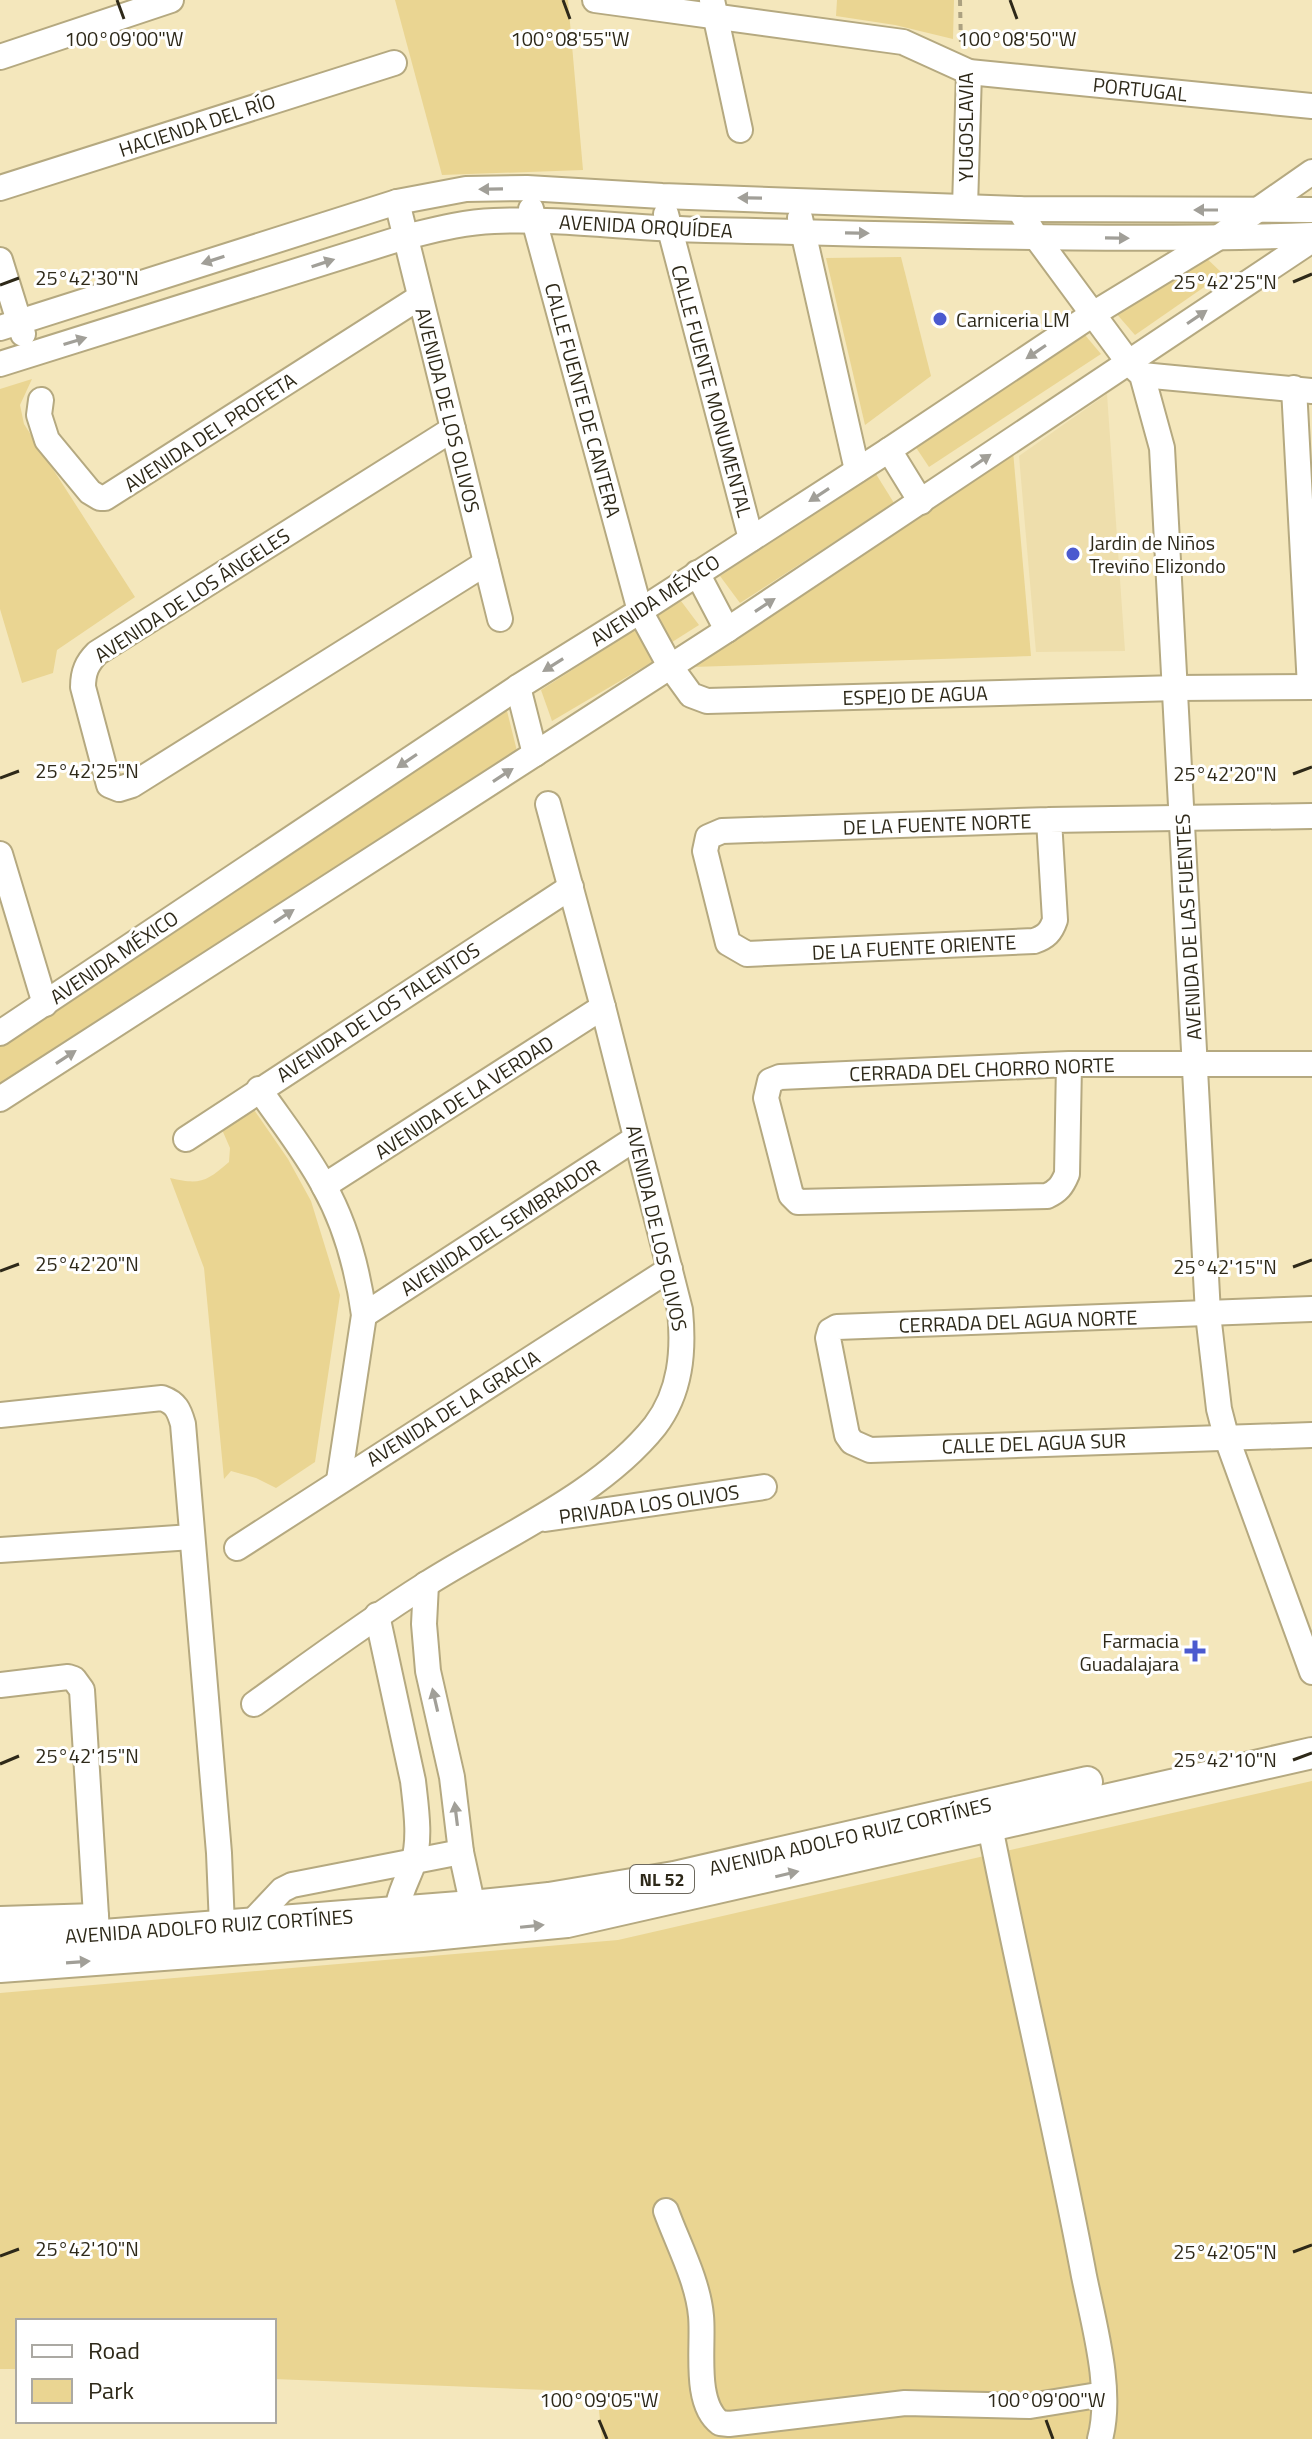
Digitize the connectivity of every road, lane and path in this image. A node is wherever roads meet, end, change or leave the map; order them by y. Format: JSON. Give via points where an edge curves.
{"nodes":[{"id":1,"x":171,"y":0,"type":"edge"},
{"id":2,"x":595,"y":0,"type":"edge"},
{"id":3,"x":960,"y":0,"type":"edge"},
{"id":4,"x":714,"y":9,"type":"edge"},
{"id":5,"x":0,"y":57,"type":"edge"},
{"id":6,"x":394,"y":63,"type":"dead end"},
{"id":7,"x":969,"y":72,"type":"junction"},
{"id":8,"x":1312,"y":106,"type":"edge"},
{"id":9,"x":740,"y":130,"type":"dead end"},
{"id":10,"x":1312,"y":172,"type":"edge"},
{"id":11,"x":0,"y":188,"type":"edge"},
{"id":12,"x":527,"y":188,"type":"junction"},
{"id":13,"x":662,"y":196,"type":"junction"},
{"id":14,"x":796,"y":200,"type":"junction"},
{"id":15,"x":397,"y":202,"type":"junction"},
{"id":16,"x":965,"y":207,"type":"junction"},
{"id":17,"x":1019,"y":209,"type":"junction"},
{"id":18,"x":1257,"y":210,"type":"junction"},
{"id":19,"x":1312,"y":210,"type":"edge"},
{"id":20,"x":534,"y":221,"type":"junction"},
{"id":21,"x":669,"y":229,"type":"junction"},
{"id":22,"x":802,"y":232,"type":"junction"},
{"id":23,"x":405,"y":237,"type":"junction"},
{"id":24,"x":1036,"y":237,"type":"junction"},
{"id":25,"x":1312,"y":238,"type":"edge"},
{"id":26,"x":1216,"y":239,"type":"junction"},
{"id":27,"x":0,"y":260,"type":"edge"},
{"id":28,"x":420,"y":297,"type":"junction"},
{"id":29,"x":1093,"y":314,"type":"junction"},
{"id":30,"x":9,"y":325,"type":"edge"},
{"id":31,"x":31,"y":355,"type":"junction"},
{"id":32,"x":0,"y":364,"type":"edge"},
{"id":33,"x":1135,"y":369,"type":"junction"},
{"id":34,"x":1303,"y":389,"type":"edge"},
{"id":35,"x":41,"y":400,"type":"dead end"},
{"id":36,"x":453,"y":429,"type":"junction"},
{"id":37,"x":889,"y":450,"type":"junction"},
{"id":38,"x":857,"y":470,"type":"junction"},
{"id":39,"x":921,"y":502,"type":"junction"},
{"id":40,"x":751,"y":539,"type":"junction"},
{"id":41,"x":486,"y":563,"type":"junction"},
{"id":42,"x":697,"y":573,"type":"junction"},
{"id":43,"x":640,"y":611,"type":"junction"},
{"id":44,"x":500,"y":619,"type":"dead end"},
{"id":45,"x":727,"y":630,"type":"junction"},
{"id":46,"x":670,"y":666,"type":"junction"},
{"id":47,"x":518,"y":687,"type":"junction"},
{"id":48,"x":1311,"y":687,"type":"edge"},
{"id":49,"x":1177,"y":688,"type":"junction"},
{"id":50,"x":535,"y":754,"type":"junction"},
{"id":51,"x":548,"y":804,"type":"dead end"},
{"id":52,"x":1312,"y":816,"type":"edge"},
{"id":53,"x":1181,"y":819,"type":"junction"},
{"id":54,"x":1049,"y":820,"type":"junction"},
{"id":55,"x":0,"y":854,"type":"edge"},
{"id":56,"x":571,"y":887,"type":"junction"},
{"id":57,"x":758,"y":954,"type":"joint"},
{"id":58,"x":45,"y":1004,"type":"junction"},
{"id":59,"x":603,"y":1007,"type":"junction"},
{"id":60,"x":0,"y":1033,"type":"edge"},
{"id":61,"x":1195,"y":1062,"type":"junction"},
{"id":62,"x":1069,"y":1064,"type":"junction"},
{"id":63,"x":1312,"y":1064,"type":"edge"},
{"id":64,"x":259,"y":1089,"type":"junction"},
{"id":65,"x":0,"y":1099,"type":"edge"},
{"id":66,"x":636,"y":1138,"type":"junction"},
{"id":67,"x":186,"y":1139,"type":"dead end"},
{"id":68,"x":324,"y":1186,"type":"junction"},
{"id":69,"x":670,"y":1269,"type":"junction"},
{"id":70,"x":1312,"y":1309,"type":"edge"},
{"id":71,"x":1208,"y":1314,"type":"junction"},
{"id":72,"x":364,"y":1315,"type":"junction"},
{"id":73,"x":0,"y":1415,"type":"edge"},
{"id":74,"x":847,"y":1435,"type":"joint"},
{"id":75,"x":1312,"y":1435,"type":"edge"},
{"id":76,"x":1226,"y":1436,"type":"junction"},
{"id":77,"x":339,"y":1480,"type":"junction"},
{"id":78,"x":764,"y":1487,"type":"dead end"},
{"id":79,"x":535,"y":1521,"type":"junction"},
{"id":80,"x":192,"y":1537,"type":"junction"},
{"id":81,"x":237,"y":1548,"type":"dead end"},
{"id":82,"x":0,"y":1550,"type":"edge"},
{"id":83,"x":426,"y":1584,"type":"junction"},
{"id":84,"x":377,"y":1615,"type":"junction"},
{"id":85,"x":1312,"y":1672,"type":"edge"},
{"id":86,"x":0,"y":1685,"type":"edge"},
{"id":87,"x":254,"y":1704,"type":"dead end"},
{"id":88,"x":1312,"y":1732,"type":"edge"},
{"id":89,"x":1312,"y":1753,"type":"edge"},
{"id":90,"x":988,"y":1815,"type":"junction"},
{"id":91,"x":461,"y":1852,"type":"junction"},
{"id":92,"x":414,"y":1860,"type":"junction"},
{"id":93,"x":472,"y":1906,"type":"junction"},
{"id":94,"x":0,"y":1919,"type":"edge"},
{"id":95,"x":97,"y":1925,"type":"junction"},
{"id":96,"x":236,"y":1925,"type":"junction"},
{"id":97,"x":407,"y":1925,"type":"junction"},
{"id":98,"x":0,"y":1943,"type":"edge"},
{"id":99,"x":0,"y":1967,"type":"edge"},
{"id":100,"x":666,"y":2211,"type":"dead end"},
{"id":101,"x":1104,"y":2394,"type":"junction"},
{"id":102,"x":1100,"y":2439,"type":"edge"}],
"edges":[{"from":1,"to":5,"type":"street"},
{"from":2,"to":4,"type":"street","name":"PORTUGAL"},
{"from":3,"to":7,"type":"path","name":"YUGOSLAVIA","via":[[961,51]]},
{"from":4,"to":7,"type":"street","name":"PORTUGAL","via":[[903,42]]},
{"from":4,"to":9,"type":"street"},
{"from":6,"to":11,"type":"street","name":"HACIENDA DEL RÍO"},
{"from":7,"to":8,"type":"street","name":"PORTUGAL"},
{"from":7,"to":16,"type":"street","name":"YUGOSLAVIA"},
{"from":10,"to":18,"type":"street","name":"AVENIDA MÉXICO"},
{"from":12,"to":13,"type":"street","name":"AVENIDA ORQUÍDEA"},
{"from":12,"to":15,"type":"street","name":"AVENIDA ORQUÍDEA","one_way":true,"via":[[466,189]]},
{"from":12,"to":20,"type":"street","name":"CALLE FUENTE DE CANTERA"},
{"from":14,"to":13,"type":"street","name":"AVENIDA ORQUÍDEA","one_way":true},
{"from":13,"to":21,"type":"street","name":"CALLE FUENTE MONUMENTAL"},
{"from":14,"to":16,"type":"street","name":"AVENIDA ORQUÍDEA"},
{"from":14,"to":22,"type":"street"},
{"from":15,"to":23,"type":"street","name":"AVENIDA DE LOS OLIVOS"},
{"from":15,"to":30,"type":"street","name":"AVENIDA ORQUÍDEA","one_way":true},
{"from":16,"to":17,"type":"street","name":"AVENIDA ORQUÍDEA"},
{"from":18,"to":17,"type":"street","name":"AVENIDA ORQUÍDEA","one_way":true},
{"from":17,"to":24,"type":"street","name":"AVENIDA DE LAS FUENTES"},
{"from":18,"to":19,"type":"street","name":"AVENIDA ORQUÍDEA"},
{"from":18,"to":26,"type":"street","name":"AVENIDA MÉXICO"},
{"from":20,"to":21,"type":"street","name":"AVENIDA ORQUÍDEA"},
{"from":20,"to":23,"type":"street","name":"AVENIDA ORQUÍDEA","via":[[456,225]]},
{"from":20,"to":43,"type":"street","name":"CALLE FUENTE DE CANTERA"},
{"from":21,"to":22,"type":"street","name":"AVENIDA ORQUÍDEA"},
{"from":21,"to":40,"type":"street","name":"CALLE FUENTE MONUMENTAL"},
{"from":22,"to":24,"type":"street","name":"AVENIDA ORQUÍDEA","one_way":true},
{"from":22,"to":38,"type":"street"},
{"from":23,"to":28,"type":"street","name":"AVENIDA DE LOS OLIVOS"},
{"from":31,"to":23,"type":"street","name":"AVENIDA ORQUÍDEA","one_way":true},
{"from":24,"to":26,"type":"street","name":"AVENIDA ORQUÍDEA","one_way":true},
{"from":24,"to":29,"type":"street","name":"AVENIDA DE LAS FUENTES"},
{"from":25,"to":26,"type":"street","name":"AVENIDA ORQUÍDEA"},
{"from":33,"to":25,"type":"street","one_way":true},
{"from":26,"to":29,"type":"street","name":"AVENIDA MÉXICO"},
{"from":27,"to":30,"type":"street"},
{"from":28,"to":35,"type":"street","name":"AVENIDA DEL PROFETA","via":[[105,498],[90,492],[47,440],[39,415]]},
{"from":28,"to":36,"type":"street","name":"AVENIDA DE LOS OLIVOS"},
{"from":29,"to":33,"type":"street","name":"AVENIDA DE LAS FUENTES"},
{"from":29,"to":37,"type":"street","name":"AVENIDA MÉXICO","one_way":true},
{"from":30,"to":31,"type":"street"},
{"from":31,"to":32,"type":"street","name":"AVENIDA ORQUÍDEA"},
{"from":33,"to":34,"type":"street"},
{"from":39,"to":33,"type":"street","one_way":true},
{"from":33,"to":49,"type":"street","name":"AVENIDA DE LAS FUENTES","via":[[1162,448]]},
{"from":34,"to":48,"type":"street"},
{"from":36,"to":41,"type":"street","name":"AVENIDA DE LOS OLIVOS"},
{"from":36,"to":41,"type":"street","name":"AVENIDA DE LOS ÁNGELES","via":[[89,661],[83,687],[109,785],[132,785]]},
{"from":37,"to":38,"type":"street","name":"AVENIDA MÉXICO"},
{"from":37,"to":39,"type":"street"},
{"from":38,"to":40,"type":"street","name":"AVENIDA MÉXICO","one_way":true},
{"from":45,"to":39,"type":"street","one_way":true},
{"from":40,"to":42,"type":"street","name":"AVENIDA MÉXICO"},
{"from":41,"to":44,"type":"street","name":"AVENIDA DE LOS OLIVOS"},
{"from":42,"to":43,"type":"street","name":"AVENIDA MÉXICO"},
{"from":42,"to":45,"type":"street"},
{"from":43,"to":46,"type":"street","name":"CALLE FUENTE DE CANTERA"},
{"from":43,"to":47,"type":"street","name":"AVENIDA MÉXICO","one_way":true},
{"from":45,"to":46,"type":"street"},
{"from":46,"to":49,"type":"street","name":"ESPEJO DE AGUA","via":[[691,695],[707,701]]},
{"from":46,"to":50,"type":"street"},
{"from":47,"to":50,"type":"street"},
{"from":47,"to":58,"type":"street","name":"AVENIDA MÉXICO","one_way":true},
{"from":48,"to":49,"type":"street","name":"ESPEJO DE AGUA"},
{"from":49,"to":53,"type":"street","name":"AVENIDA DE LAS FUENTES"},
{"from":65,"to":50,"type":"street","one_way":true},
{"from":51,"to":56,"type":"street","name":"AVENIDA DE LOS OLIVOS"},
{"from":52,"to":53,"type":"street","name":"DE LA FUENTE NORTE"},
{"from":53,"to":54,"type":"street","name":"DE LA FUENTE NORTE"},
{"from":53,"to":61,"type":"street","name":"AVENIDA DE LAS FUENTES"},
{"from":54,"to":57,"type":"street","name":"DE LA FUENTE ORIENTE","via":[[1055,920],[1044,938]]},
{"from":54,"to":57,"type":"street","name":"DE LA FUENTE NORTE","via":[[722,831],[708,837],[705,851],[728,943],[737,951]]},
{"from":55,"to":58,"type":"street"},
{"from":56,"to":59,"type":"street","name":"AVENIDA DE LOS OLIVOS"},
{"from":56,"to":64,"type":"street","name":"AVENIDA DE LOS TALENTOS"},
{"from":58,"to":60,"type":"street","name":"AVENIDA MÉXICO"},
{"from":59,"to":66,"type":"street","name":"AVENIDA DE LOS OLIVOS"},
{"from":59,"to":68,"type":"street","name":"AVENIDA DE LA VERDAD"},
{"from":61,"to":62,"type":"street","name":"CERRADA DEL CHORRO NORTE"},
{"from":61,"to":63,"type":"street","name":"CERRADA DEL CHORRO NORTE"},
{"from":61,"to":71,"type":"street","name":"AVENIDA DE LAS FUENTES"},
{"from":62,"to":62,"type":"street","name":"CERRADA DEL CHORRO NORTE","via":[[1067,1174],[1055,1193],[794,1199],[766,1098],[770,1081]]},
{"from":64,"to":67,"type":"street","name":"AVENIDA DE LOS TALENTOS"},
{"from":64,"to":68,"type":"street"},
{"from":66,"to":69,"type":"street","name":"AVENIDA DE LOS OLIVOS"},
{"from":66,"to":72,"type":"street","name":"AVENIDA DEL SEMBRADOR"},
{"from":68,"to":72,"type":"street","via":[[351,1254]]},
{"from":69,"to":77,"type":"street","name":"AVENIDA DE LA GRACIA"},
{"from":69,"to":79,"type":"street","name":"AVENIDA DE LOS OLIVOS","via":[[684,1345],[676,1389],[655,1425],[621,1459]]},
{"from":70,"to":71,"type":"street","name":"CERRADA DEL AGUA NORTE"},
{"from":71,"to":74,"type":"street","name":"CERRADA DEL AGUA NORTE","via":[[837,1327],[828,1338]]},
{"from":71,"to":76,"type":"street","name":"AVENIDA DE LAS FUENTES"},
{"from":72,"to":77,"type":"street"},
{"from":73,"to":80,"type":"street","via":[[171,1401],[183,1424]]},
{"from":74,"to":76,"type":"street","name":"CALLE DEL AGUA SUR","via":[[870,1450]]},
{"from":75,"to":76,"type":"street","name":"CALLE DEL AGUA SUR"},
{"from":76,"to":85,"type":"street","name":"AVENIDA DE LAS FUENTES"},
{"from":77,"to":81,"type":"street","name":"AVENIDA DE LA GRACIA"},
{"from":78,"to":79,"type":"street","name":"PRIVADA LOS OLIVOS"},
{"from":79,"to":83,"type":"street","name":"AVENIDA DE LOS OLIVOS"},
{"from":80,"to":82,"type":"street"},
{"from":80,"to":96,"type":"street","via":[[218,1838]]},
{"from":83,"to":84,"type":"street","name":"AVENIDA DE LOS OLIVOS"},
{"from":91,"to":83,"type":"street","one_way":true,"via":[[452,1777],[428,1671]]},
{"from":84,"to":87,"type":"street","name":"AVENIDA DE LOS OLIVOS"},
{"from":84,"to":92,"type":"street","via":[[413,1781]]},
{"from":86,"to":95,"type":"street","via":[[68,1677],[82,1690]]},
{"from":88,"to":90,"type":"main road","name":"AVENIDA ADOLFO RUIZ CORTÍNES","number":"NL 52"},
{"from":89,"to":90,"type":"main road"},
{"from":90,"to":93,"type":"main road","name":"AVENIDA ADOLFO RUIZ CORTÍNES","number":"NL 52","via":[[674,1877]]},
{"from":97,"to":90,"type":"main road","one_way":true,"via":[[582,1920]]},
{"from":90,"to":101,"type":"street","via":[[1069,2191]]},
{"from":91,"to":92,"type":"street"},
{"from":91,"to":93,"type":"street"},
{"from":92,"to":96,"type":"street","via":[[292,1885]]},
{"from":92,"to":97,"type":"street"},
{"from":93,"to":97,"type":"main road","name":"AVENIDA ADOLFO RUIZ CORTÍNES","number":"NL 52"},
{"from":94,"to":95,"type":"street"},
{"from":95,"to":96,"type":"main road","name":"AVENIDA ADOLFO RUIZ CORTÍNES","number":"NL 52"},
{"from":95,"to":98,"type":"main road","name":"AVENIDA ADOLFO RUIZ CORTÍNES","number":"NL 52"},
{"from":96,"to":97,"type":"main road","name":"AVENIDA ADOLFO RUIZ CORTÍNES","number":"NL 52"},
{"from":99,"to":97,"type":"main road","one_way":true,"via":[[300,1946]]},
{"from":100,"to":101,"type":"street","via":[[698,2296],[704,2391],[720,2423],[905,2403],[1030,2406]]},
{"from":101,"to":102,"type":"street"}]}
